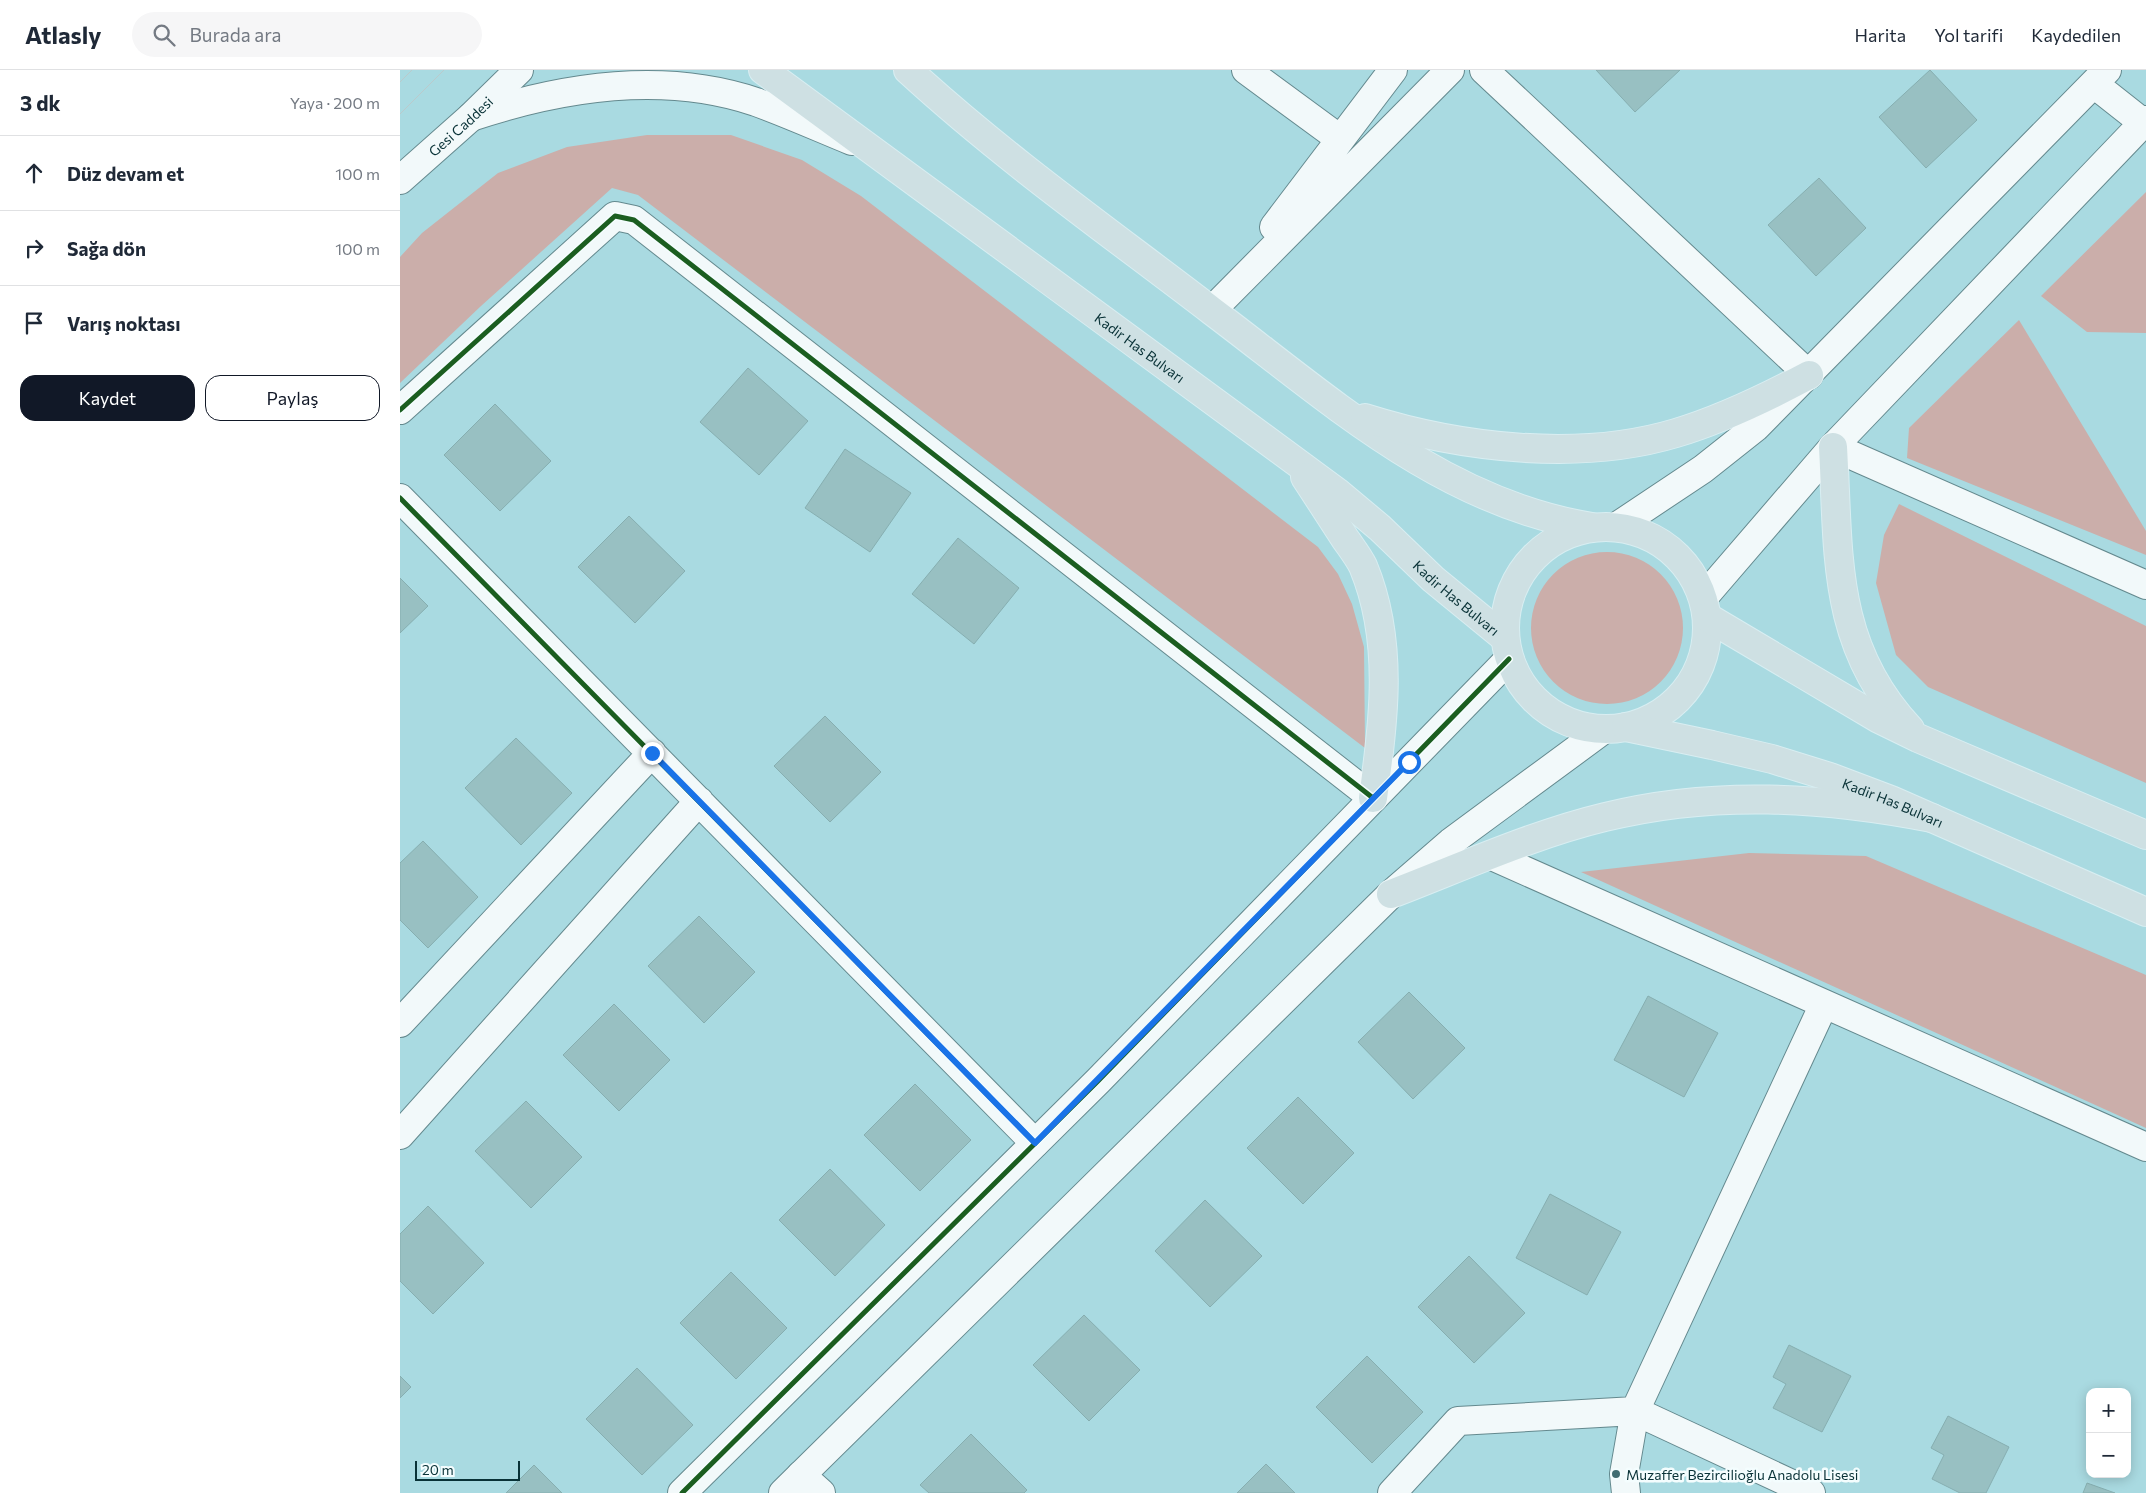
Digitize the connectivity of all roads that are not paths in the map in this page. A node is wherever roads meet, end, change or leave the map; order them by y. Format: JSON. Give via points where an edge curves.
{"nodes":[{"id":1,"x":519,"y":70,"type":"edge"},
{"id":2,"x":763,"y":70,"type":"edge"},
{"id":3,"x":908,"y":70,"type":"edge"},
{"id":4,"x":926,"y":70,"type":"edge"},
{"id":5,"x":1246,"y":70,"type":"edge"},
{"id":6,"x":1393,"y":70,"type":"edge"},
{"id":7,"x":1450,"y":70,"type":"edge"},
{"id":8,"x":1484,"y":70,"type":"edge"},
{"id":9,"x":2101,"y":77,"type":"edge"},
{"id":10,"x":943,"y":102,"type":"junction"},
{"id":11,"x":471,"y":116,"type":"junction"},
{"id":12,"x":2145,"y":123,"type":"edge"},
{"id":13,"x":1340,"y":139,"type":"junction"},
{"id":14,"x":868,"y":147,"type":"junction"},
{"id":15,"x":400,"y":180,"type":"edge"},
{"id":16,"x":1212,"y":310,"type":"junction"},
{"id":17,"x":1809,"y":375,"type":"junction"},
{"id":18,"x":400,"y":410,"type":"edge"},
{"id":19,"x":1342,"y":411,"type":"junction"},
{"id":20,"x":1833,"y":447,"type":"junction"},
{"id":21,"x":1293,"y":459,"type":"junction"},
{"id":22,"x":400,"y":498,"type":"edge"},
{"id":23,"x":1604,"y":527,"type":"junction"},
{"id":24,"x":2146,"y":585,"type":"edge"},
{"id":25,"x":1705,"y":607,"type":"junction"},
{"id":26,"x":1507,"y":649,"type":"junction"},
{"id":27,"x":1615,"y":729,"type":"junction"},
{"id":28,"x":1918,"y":738,"type":"junction"},
{"id":29,"x":652,"y":753,"type":"junction"},
{"id":30,"x":1373,"y":798,"type":"junction"},
{"id":31,"x":698,"y":801,"type":"junction"},
{"id":32,"x":1932,"y":818,"type":"junction"},
{"id":33,"x":2146,"y":835,"type":"edge"},
{"id":34,"x":1492,"y":856,"type":"junction"},
{"id":35,"x":1391,"y":894,"type":"junction"},
{"id":36,"x":2146,"y":912,"type":"edge"},
{"id":37,"x":1824,"y":1004,"type":"junction"},
{"id":38,"x":400,"y":1024,"type":"edge"},
{"id":39,"x":400,"y":1135,"type":"edge"},
{"id":40,"x":1035,"y":1143,"type":"junction"},
{"id":41,"x":2146,"y":1147,"type":"edge"},
{"id":42,"x":1635,"y":1411,"type":"junction"},
{"id":43,"x":792,"y":1484,"type":"edge"},
{"id":44,"x":682,"y":1493,"type":"edge"},
{"id":45,"x":821,"y":1493,"type":"edge"},
{"id":46,"x":1392,"y":1493,"type":"edge"},
{"id":47,"x":1626,"y":1493,"type":"edge"},
{"id":48,"x":1811,"y":1493,"type":"edge"}],
"edges":[{"from":1,"to":11,"type":"street","name":"Gesi Caddesi"},
{"from":2,"to":14,"type":"highway","name":"Kadir Has Bulvarı"},
{"from":3,"to":10,"type":"highway"},
{"from":4,"to":10,"type":"street"},
{"from":5,"to":13,"type":"street"},
{"from":6,"to":13,"type":"street"},
{"from":7,"to":16,"type":"street"},
{"from":8,"to":17,"type":"street"},
{"from":9,"to":12,"type":"street"},
{"from":9,"to":17,"type":"street"},
{"from":10,"to":16,"type":"highway","via":[[1032,176]]},
{"from":11,"to":14,"type":"street","via":[[559,93],[604,87],[677,87],[755,102]]},
{"from":11,"to":15,"type":"street","name":"Gesi Caddesi"},
{"from":12,"to":20,"type":"street"},
{"from":13,"to":16,"type":"street"},
{"from":14,"to":21,"type":"highway","name":"Kadir Has Bulvarı"},
{"from":16,"to":19,"type":"highway"},
{"from":17,"to":19,"type":"highway","via":[[1763,400],[1715,420],[1666,435],[1597,446],[1562,448],[1465,441],[1399,428]]},
{"from":17,"to":23,"type":"street","via":[[1756,427],[1703,469]]},
{"from":18,"to":30,"type":"street","via":[[615,216],[634,220]]},
{"from":19,"to":23,"type":"highway","via":[[1410,457],[1472,488],[1564,523]]},
{"from":20,"to":24,"type":"street"},
{"from":20,"to":25,"type":"street"},
{"from":20,"to":28,"type":"highway","via":[[1844,605],[1865,666],[1880,692]]},
{"from":21,"to":26,"type":"highway","name":"Kadir Has Bulvarı","via":[[1366,516]]},
{"from":21,"to":30,"type":"highway","via":[[1362,564],[1374,598],[1382,634],[1384,694],[1381,747]]},
{"from":22,"to":29,"type":"street"},
{"from":23,"to":25,"type":"highway","via":[[1640,532],[1661,542],[1694,576]]},
{"from":23,"to":26,"type":"highway","via":[[1567,534],[1545,547],[1526,565],[1513,587],[1506,612]]},
{"from":25,"to":27,"type":"highway","via":[[1707,642],[1700,666],[1688,688],[1650,719]]},
{"from":25,"to":28,"type":"highway","via":[[1841,698]]},
{"from":26,"to":27,"type":"highway","name":"Kadir Has Bulvarı","via":[[1520,682],[1549,711],[1578,726]]},
{"from":26,"to":30,"type":"street"},
{"from":27,"to":32,"type":"highway","name":"Kadir Has Bulvarı","via":[[1712,744],[1772,759],[1830,777]]},
{"from":27,"to":35,"type":"street","via":[[1458,837]]},
{"from":28,"to":33,"type":"highway"},
{"from":29,"to":31,"type":"street"},
{"from":29,"to":38,"type":"street"},
{"from":30,"to":40,"type":"street"},
{"from":31,"to":39,"type":"street"},
{"from":31,"to":40,"type":"street"},
{"from":32,"to":34,"type":"highway","via":[[1831,802],[1778,799],[1697,801],[1604,817]]},
{"from":32,"to":36,"type":"highway","name":"Kadir Has Bulvarı"},
{"from":34,"to":35,"type":"highway"},
{"from":34,"to":37,"type":"street"},
{"from":35,"to":43,"type":"street"},
{"from":37,"to":41,"type":"street"},
{"from":37,"to":42,"type":"street"},
{"from":40,"to":44,"type":"street"},
{"from":42,"to":46,"type":"street","via":[[1458,1421]]},
{"from":42,"to":47,"type":"street","via":[[1624,1474]]},
{"from":42,"to":48,"type":"street"},
{"from":43,"to":45,"type":"street"}]}
